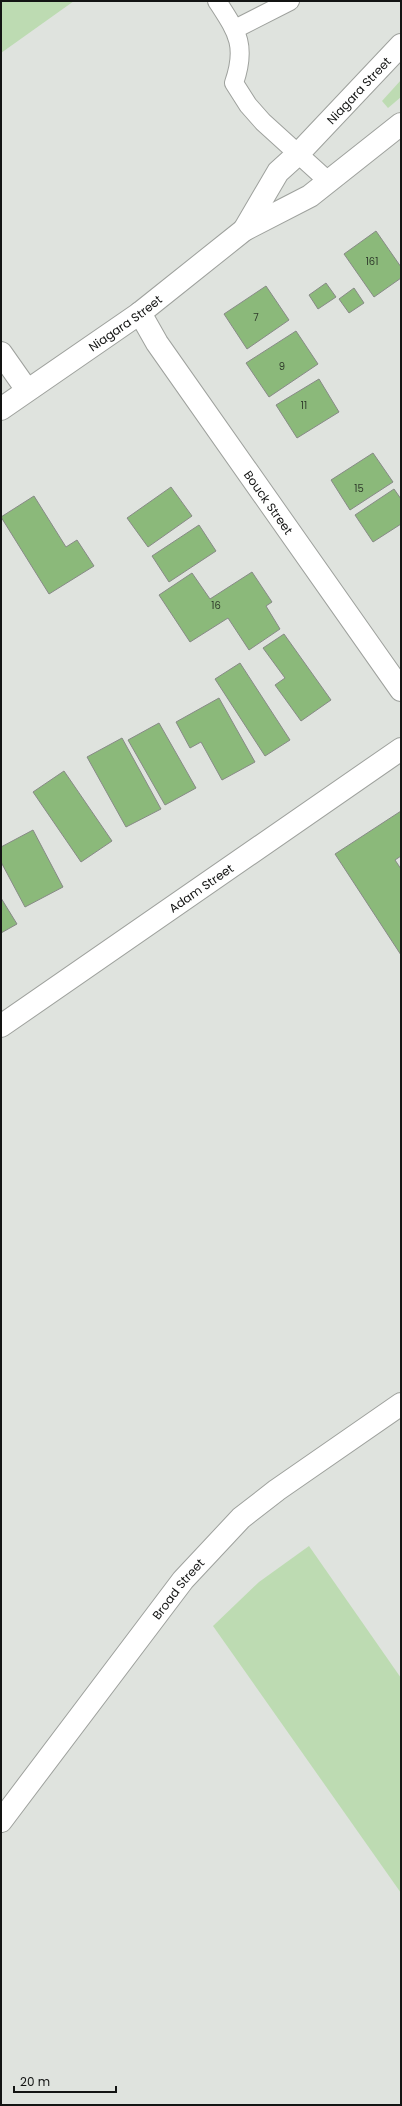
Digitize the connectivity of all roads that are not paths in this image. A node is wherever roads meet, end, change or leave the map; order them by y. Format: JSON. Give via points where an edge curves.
{"nodes":[{"id":1,"x":217,"y":1,"type":"edge"},
{"id":2,"x":290,"y":1,"type":"edge"},
{"id":3,"x":235,"y":29,"type":"junction"},
{"id":4,"x":401,"y":45,"type":"edge"},
{"id":5,"x":401,"y":124,"type":"edge"},
{"id":6,"x":299,"y":153,"type":"junction"},
{"id":7,"x":328,"y":181,"type":"junction"},
{"id":8,"x":244,"y":230,"type":"junction"},
{"id":9,"x":140,"y":313,"type":"junction"},
{"id":10,"x":1,"y":353,"type":"edge"},
{"id":11,"x":27,"y":390,"type":"junction"},
{"id":12,"x":1,"y":410,"type":"edge"},
{"id":13,"x":401,"y":690,"type":"edge"},
{"id":14,"x":401,"y":749,"type":"edge"},
{"id":15,"x":1,"y":1026,"type":"edge"},
{"id":16,"x":401,"y":1404,"type":"edge"},
{"id":17,"x":1,"y":1821,"type":"edge"}],
"edges":[{"from":1,"to":3,"type":"lane"},
{"from":2,"to":3,"type":"lane"},
{"from":3,"to":6,"type":"lane","via":[[240,65],[234,83],[263,122]]},
{"from":4,"to":6,"type":"street","name":"Niagara Street"},
{"from":5,"to":7,"type":"street","name":"Niagara Street"},
{"from":6,"to":7,"type":"lane"},
{"from":6,"to":8,"type":"street","name":"Niagara Street","via":[[278,172]]},
{"from":7,"to":8,"type":"street","name":"Niagara Street","via":[[310,196]]},
{"from":8,"to":9,"type":"street","name":"Niagara Street"},
{"from":9,"to":11,"type":"street","name":"Niagara Street"},
{"from":9,"to":13,"type":"street","name":"Bouck Street","via":[[157,343]]},
{"from":10,"to":11,"type":"street"},
{"from":11,"to":12,"type":"street","name":"Niagara Street"},
{"from":14,"to":15,"type":"street","name":"Adam Street"},
{"from":16,"to":17,"type":"street","name":"Broad Street","via":[[241,1518],[183,1580]]}]}
